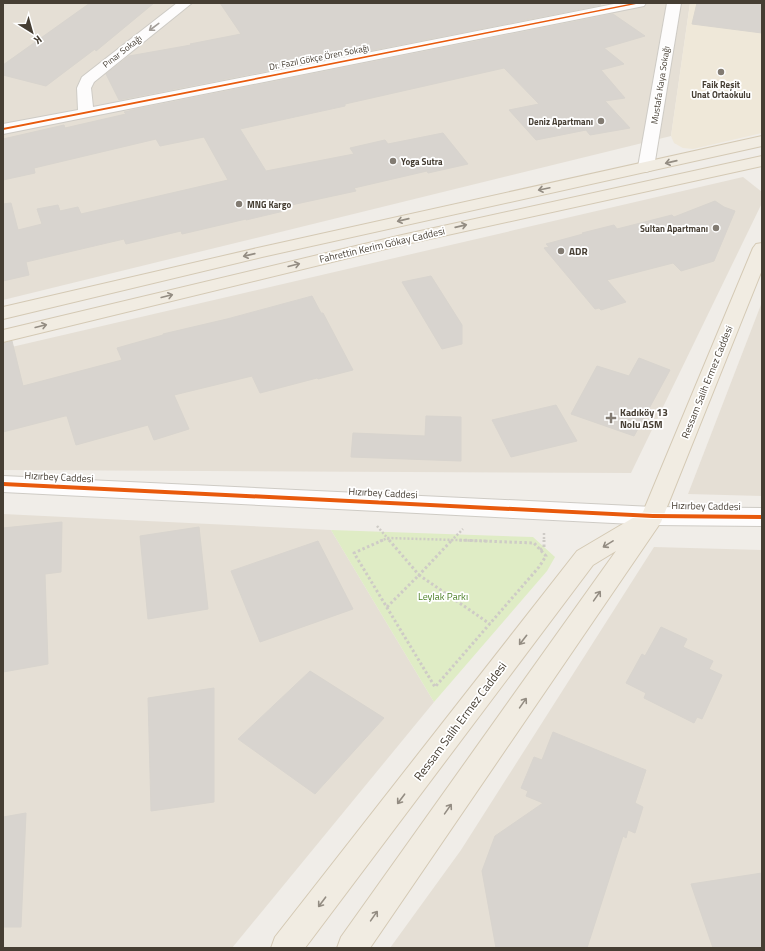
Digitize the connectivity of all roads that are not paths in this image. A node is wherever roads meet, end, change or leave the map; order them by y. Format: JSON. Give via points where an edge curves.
{"nodes":[{"id":1,"x":185,"y":3,"type":"edge"},
{"id":2,"x":639,"y":3,"type":"edge"},
{"id":3,"x":674,"y":3,"type":"edge"},
{"id":4,"x":86,"y":113,"type":"junction"},
{"id":5,"x":3,"y":129,"type":"edge"},
{"id":6,"x":762,"y":141,"type":"edge"},
{"id":7,"x":709,"y":153,"type":"junction"},
{"id":8,"x":760,"y":164,"type":"edge"},
{"id":9,"x":646,"y":167,"type":"junction"},
{"id":10,"x":762,"y":248,"type":"edge"},
{"id":11,"x":3,"y":313,"type":"edge"},
{"id":12,"x":3,"y":336,"type":"edge"},
{"id":13,"x":3,"y":484,"type":"edge"},
{"id":14,"x":653,"y":516,"type":"junction"},
{"id":15,"x":762,"y":517,"type":"edge"},
{"id":16,"x":286,"y":948,"type":"edge"},
{"id":17,"x":352,"y":948,"type":"edge"}],
"edges":[{"from":1,"to":4,"type":"street","name":"Pınar Sokağı","one_way":true,"via":[[87,80],[84,88]]},
{"from":2,"to":4,"type":"street","name":"Dr. Fazıl Gökçe Ören Sokağı"},
{"from":3,"to":9,"type":"street","name":"Mustafa Kaya Sokağı"},
{"from":4,"to":5,"type":"street","name":"Dr. Fazıl Gökçe Ören Sokağı"},
{"from":6,"to":7,"type":"main road","name":"Fahrettin Kerim Gökay Caddesi"},
{"from":7,"to":8,"type":"main road"},
{"from":7,"to":9,"type":"main road","name":"Fahrettin Kerim Gökay Caddesi","one_way":true},
{"from":12,"to":8,"type":"main road","name":"Fahrettin Kerim Gökay Caddesi","one_way":true,"via":[[409,238]]},
{"from":9,"to":11,"type":"main road","name":"Fahrettin Kerim Gökay Caddesi","one_way":true,"via":[[284,247]]},
{"from":10,"to":14,"type":"main road","name":"Ressam Salih Ermez Caddesi"},
{"from":13,"to":14,"type":"street","name":"Hızırbey Caddesi"},
{"from":14,"to":15,"type":"street","name":"Hızırbey Caddesi"},
{"from":14,"to":16,"type":"main road","name":"Ressam Salih Ermez Caddesi","one_way":true,"via":[[585,558]]},
{"from":17,"to":14,"type":"main road","name":"Ressam Salih Ermez Caddesi","one_way":true}]}
